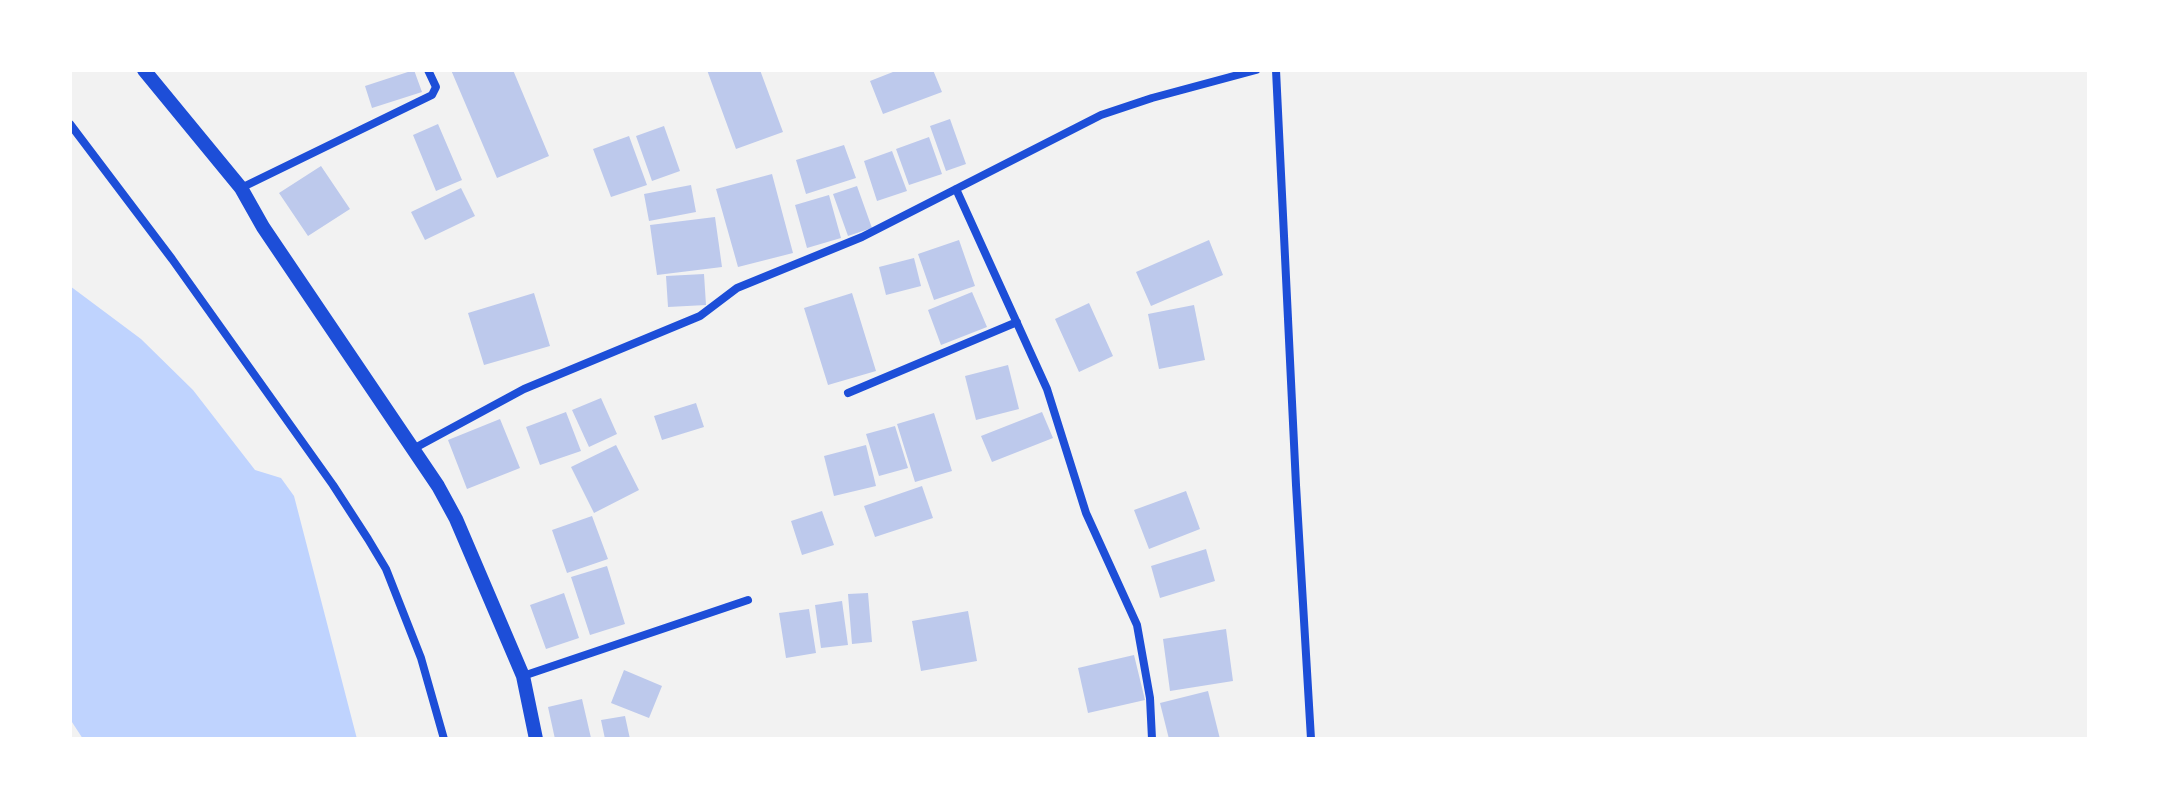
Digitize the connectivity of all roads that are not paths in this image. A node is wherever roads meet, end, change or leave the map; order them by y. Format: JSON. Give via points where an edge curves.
{"nodes":[{"id":1,"x":144,"y":70,"type":"edge"},
{"id":2,"x":428,"y":70,"type":"edge"},
{"id":3,"x":1256,"y":70,"type":"edge"},
{"id":4,"x":1276,"y":70,"type":"edge"},
{"id":5,"x":70,"y":124,"type":"edge"},
{"id":6,"x":241,"y":188,"type":"junction"},
{"id":7,"x":956,"y":189,"type":"junction"},
{"id":8,"x":1017,"y":322,"type":"junction"},
{"id":9,"x":848,"y":393,"type":"dead end"},
{"id":10,"x":413,"y":449,"type":"junction"},
{"id":11,"x":748,"y":600,"type":"dead end"},
{"id":12,"x":523,"y":676,"type":"junction"},
{"id":13,"x":444,"y":739,"type":"edge"},
{"id":14,"x":536,"y":739,"type":"edge"},
{"id":15,"x":1152,"y":739,"type":"edge"},
{"id":16,"x":1311,"y":739,"type":"edge"}],
"edges":[{"from":1,"to":6,"type":"street"},
{"from":2,"to":6,"type":"street","via":[[436,87],[432,95]]},
{"from":3,"to":7,"type":"street","via":[[1101,115]]},
{"from":4,"to":16,"type":"street"},
{"from":5,"to":13,"type":"street","via":[[368,539],[386,569],[421,658]]},
{"from":6,"to":10,"type":"street"},
{"from":7,"to":8,"type":"street"},
{"from":7,"to":10,"type":"street","via":[[862,237],[737,288],[700,316],[524,389]]},
{"from":8,"to":9,"type":"street"},
{"from":8,"to":15,"type":"street","via":[[1047,389],[1086,513],[1137,625]]},
{"from":10,"to":12,"type":"street","via":[[456,519]]},
{"from":11,"to":12,"type":"street"},
{"from":12,"to":14,"type":"street"}]}
